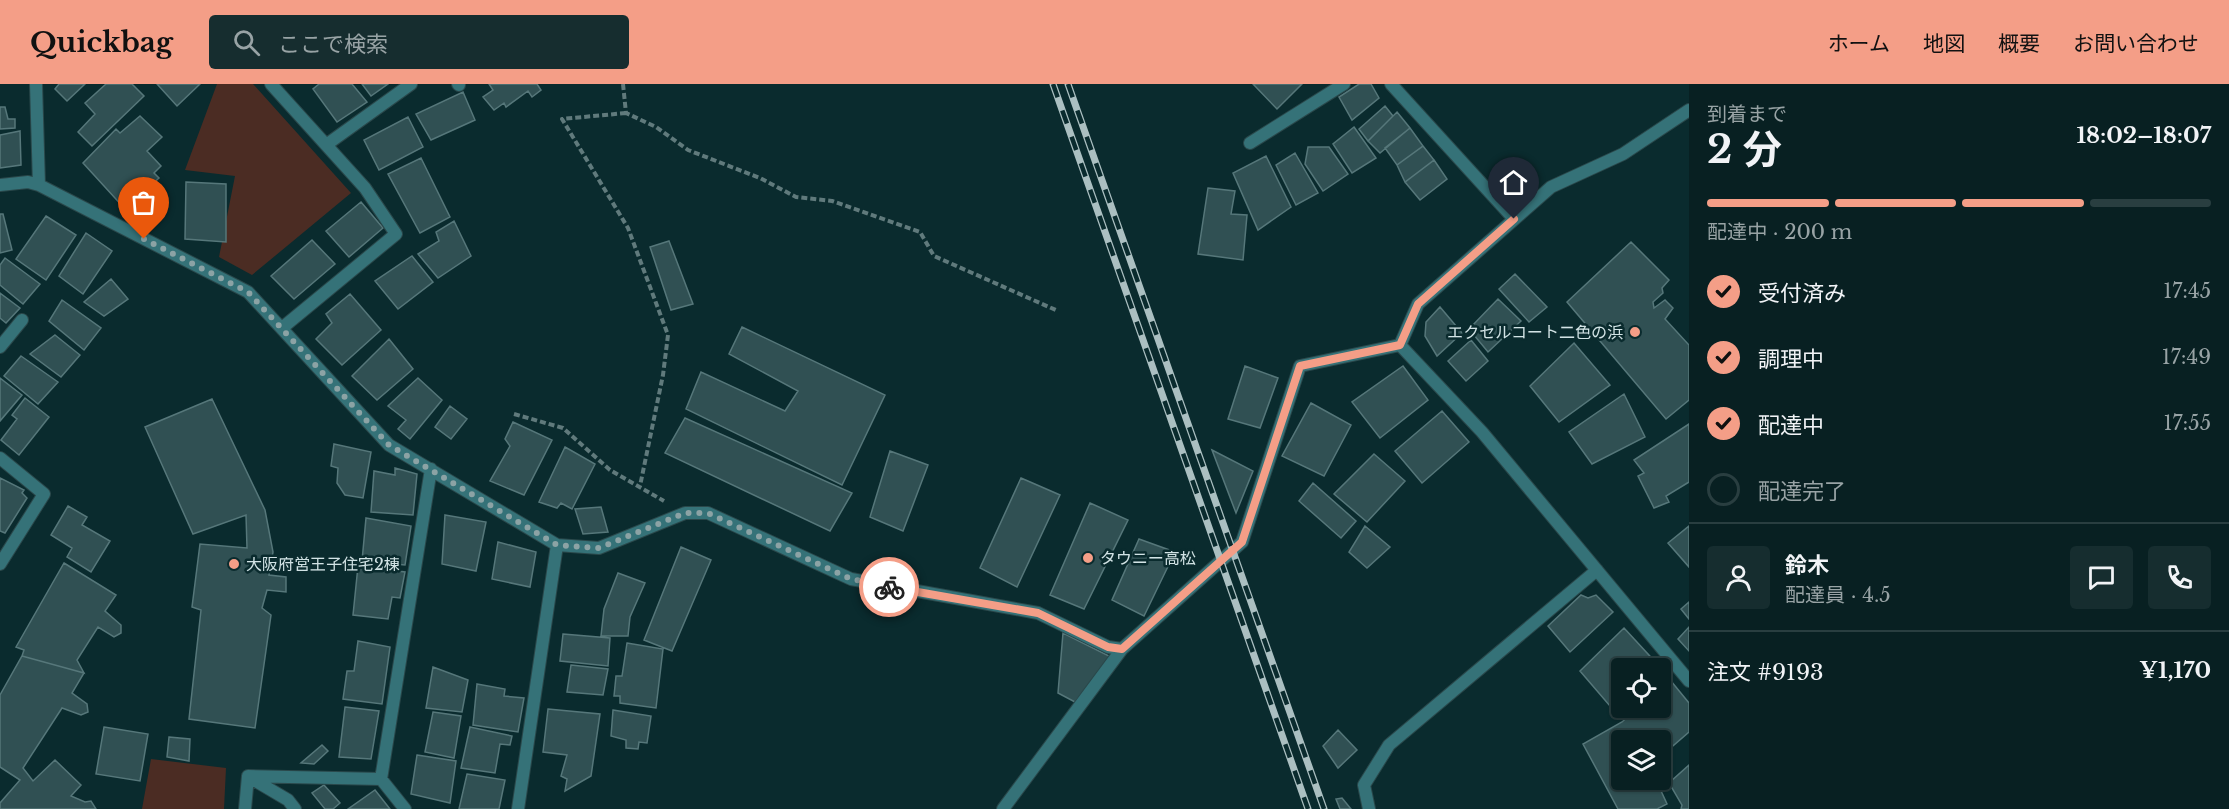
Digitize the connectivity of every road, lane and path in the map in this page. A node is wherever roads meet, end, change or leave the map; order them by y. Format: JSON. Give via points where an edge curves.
{"nodes":[{"id":1,"x":36,"y":84,"type":"edge"},
{"id":2,"x":271,"y":84,"type":"edge"},
{"id":3,"x":411,"y":84,"type":"edge"},
{"id":4,"x":623,"y":84,"type":"edge"},
{"id":5,"x":1344,"y":84,"type":"edge"},
{"id":6,"x":1391,"y":84,"type":"edge"},
{"id":7,"x":1689,"y":110,"type":"edge"},
{"id":8,"x":626,"y":113,"type":"junction"},
{"id":9,"x":1251,"y":143,"type":"dead end"},
{"id":10,"x":326,"y":145,"type":"junction"},
{"id":11,"x":0,"y":184,"type":"edge"},
{"id":12,"x":39,"y":186,"type":"junction"},
{"id":13,"x":1514,"y":219,"type":"junction"},
{"id":14,"x":1058,"y":311,"type":"dead end"},
{"id":15,"x":22,"y":320,"type":"dead end"},
{"id":16,"x":282,"y":328,"type":"junction"},
{"id":17,"x":1400,"y":345,"type":"junction"},
{"id":18,"x":0,"y":347,"type":"edge"},
{"id":19,"x":514,"y":414,"type":"dead end"},
{"id":20,"x":0,"y":458,"type":"edge"},
{"id":21,"x":431,"y":469,"type":"junction"},
{"id":22,"x":640,"y":486,"type":"junction"},
{"id":23,"x":685,"y":513,"type":"junction"},
{"id":24,"x":557,"y":545,"type":"junction"},
{"id":25,"x":0,"y":564,"type":"edge"},
{"id":26,"x":1597,"y":570,"type":"junction"},
{"id":27,"x":1122,"y":649,"type":"junction"},
{"id":28,"x":1689,"y":681,"type":"edge"},
{"id":29,"x":248,"y":776,"type":"junction"},
{"id":30,"x":381,"y":779,"type":"junction"},
{"id":31,"x":245,"y":809,"type":"edge"},
{"id":32,"x":296,"y":809,"type":"edge"},
{"id":33,"x":405,"y":809,"type":"edge"},
{"id":34,"x":518,"y":809,"type":"edge"},
{"id":35,"x":1003,"y":809,"type":"edge"},
{"id":36,"x":1369,"y":809,"type":"edge"}],
"edges":[{"from":1,"to":12,"type":"street"},
{"from":2,"to":10,"type":"street"},
{"from":3,"to":10,"type":"street"},
{"from":4,"to":8,"type":"path"},
{"from":5,"to":9,"type":"street"},
{"from":6,"to":13,"type":"street"},
{"from":7,"to":13,"type":"street","via":[[1623,154],[1551,187]]},
{"from":8,"to":14,"type":"path","via":[[656,127],[688,150],[760,178],[796,197],[832,201],[920,232],[934,255]]},
{"from":8,"to":22,"type":"path","via":[[562,119],[628,228],[668,335]]},
{"from":10,"to":16,"type":"street","via":[[366,188],[396,234]]},
{"from":11,"to":12,"type":"street","via":[[28,182]]},
{"from":12,"to":16,"type":"street","via":[[248,292]]},
{"from":13,"to":17,"type":"street","via":[[1418,304]]},
{"from":15,"to":18,"type":"street"},
{"from":16,"to":21,"type":"street","via":[[389,445]]},
{"from":17,"to":26,"type":"street","via":[[1482,432]]},
{"from":17,"to":27,"type":"street","via":[[1300,366],[1242,542]]},
{"from":19,"to":22,"type":"path","via":[[563,428],[610,470]]},
{"from":20,"to":25,"type":"street","via":[[44,494]]},
{"from":21,"to":24,"type":"street"},
{"from":21,"to":30,"type":"street"},
{"from":22,"to":23,"type":"path"},
{"from":23,"to":24,"type":"street","via":[[599,548]]},
{"from":23,"to":27,"type":"street","via":[[708,513],[851,579],[1038,613],[1108,647]]},
{"from":24,"to":34,"type":"street"},
{"from":26,"to":28,"type":"street"},
{"from":26,"to":36,"type":"street","via":[[1389,745],[1364,784]]},
{"from":27,"to":35,"type":"street"},
{"from":29,"to":30,"type":"street"},
{"from":29,"to":31,"type":"street"},
{"from":29,"to":32,"type":"street"},
{"from":30,"to":33,"type":"street"}]}
